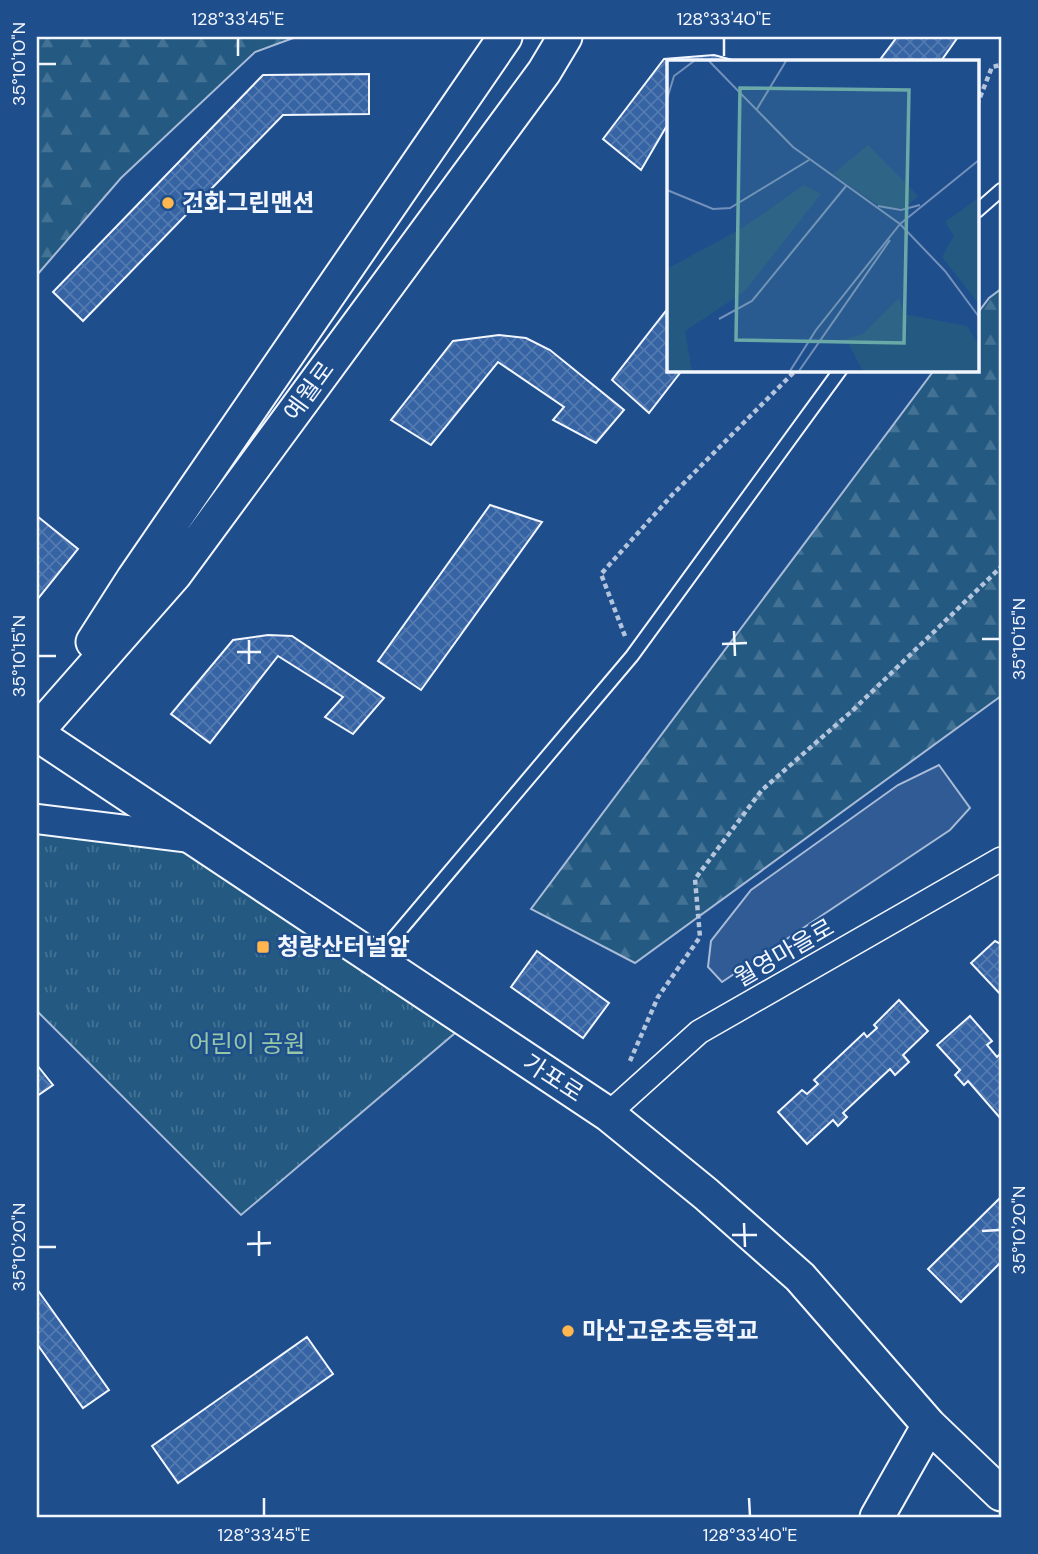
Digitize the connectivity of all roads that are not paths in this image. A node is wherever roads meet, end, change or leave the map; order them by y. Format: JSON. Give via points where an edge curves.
{"nodes":[{"id":1,"x":505,"y":37,"type":"edge"},
{"id":2,"x":565,"y":37,"type":"edge"},
{"id":3,"x":1001,"y":190,"type":"edge"},
{"id":4,"x":978,"y":210,"type":"edge"},
{"id":5,"x":840,"y":371,"type":"edge"},
{"id":6,"x":37,"y":732,"type":"edge"},
{"id":7,"x":37,"y":819,"type":"edge"},
{"id":8,"x":191,"y":838,"type":"junction"},
{"id":9,"x":1001,"y":859,"type":"edge"},
{"id":10,"x":375,"y":960,"type":"junction"},
{"id":11,"x":608,"y":1114,"type":"junction"},
{"id":12,"x":929,"y":1425,"type":"junction"},
{"id":13,"x":1001,"y":1494,"type":"edge"},
{"id":14,"x":877,"y":1517,"type":"edge"}],
"edges":[{"from":1,"to":6,"type":"main road","name":"예월로","via":[[134,578]]},
{"from":2,"to":6,"type":"main road","name":"예월로","via":[[536,83],[175,574]]},
{"from":3,"to":4,"type":"lane"},
{"from":5,"to":10,"type":"lane","via":[[632,656]]},
{"from":6,"to":8,"type":"main road","name":"가포로"},
{"from":7,"to":8,"type":"street"},
{"from":8,"to":10,"type":"main road","name":"가포로"},
{"from":9,"to":11,"type":"street","name":"월영마을로","via":[[699,1032]]},
{"from":10,"to":11,"type":"main road","name":"가포로"},
{"from":11,"to":12,"type":"main road","name":"가포로","via":[[800,1277]]},
{"from":12,"to":13,"type":"main road","name":"가포로"},
{"from":12,"to":14,"type":"main road"}]}
